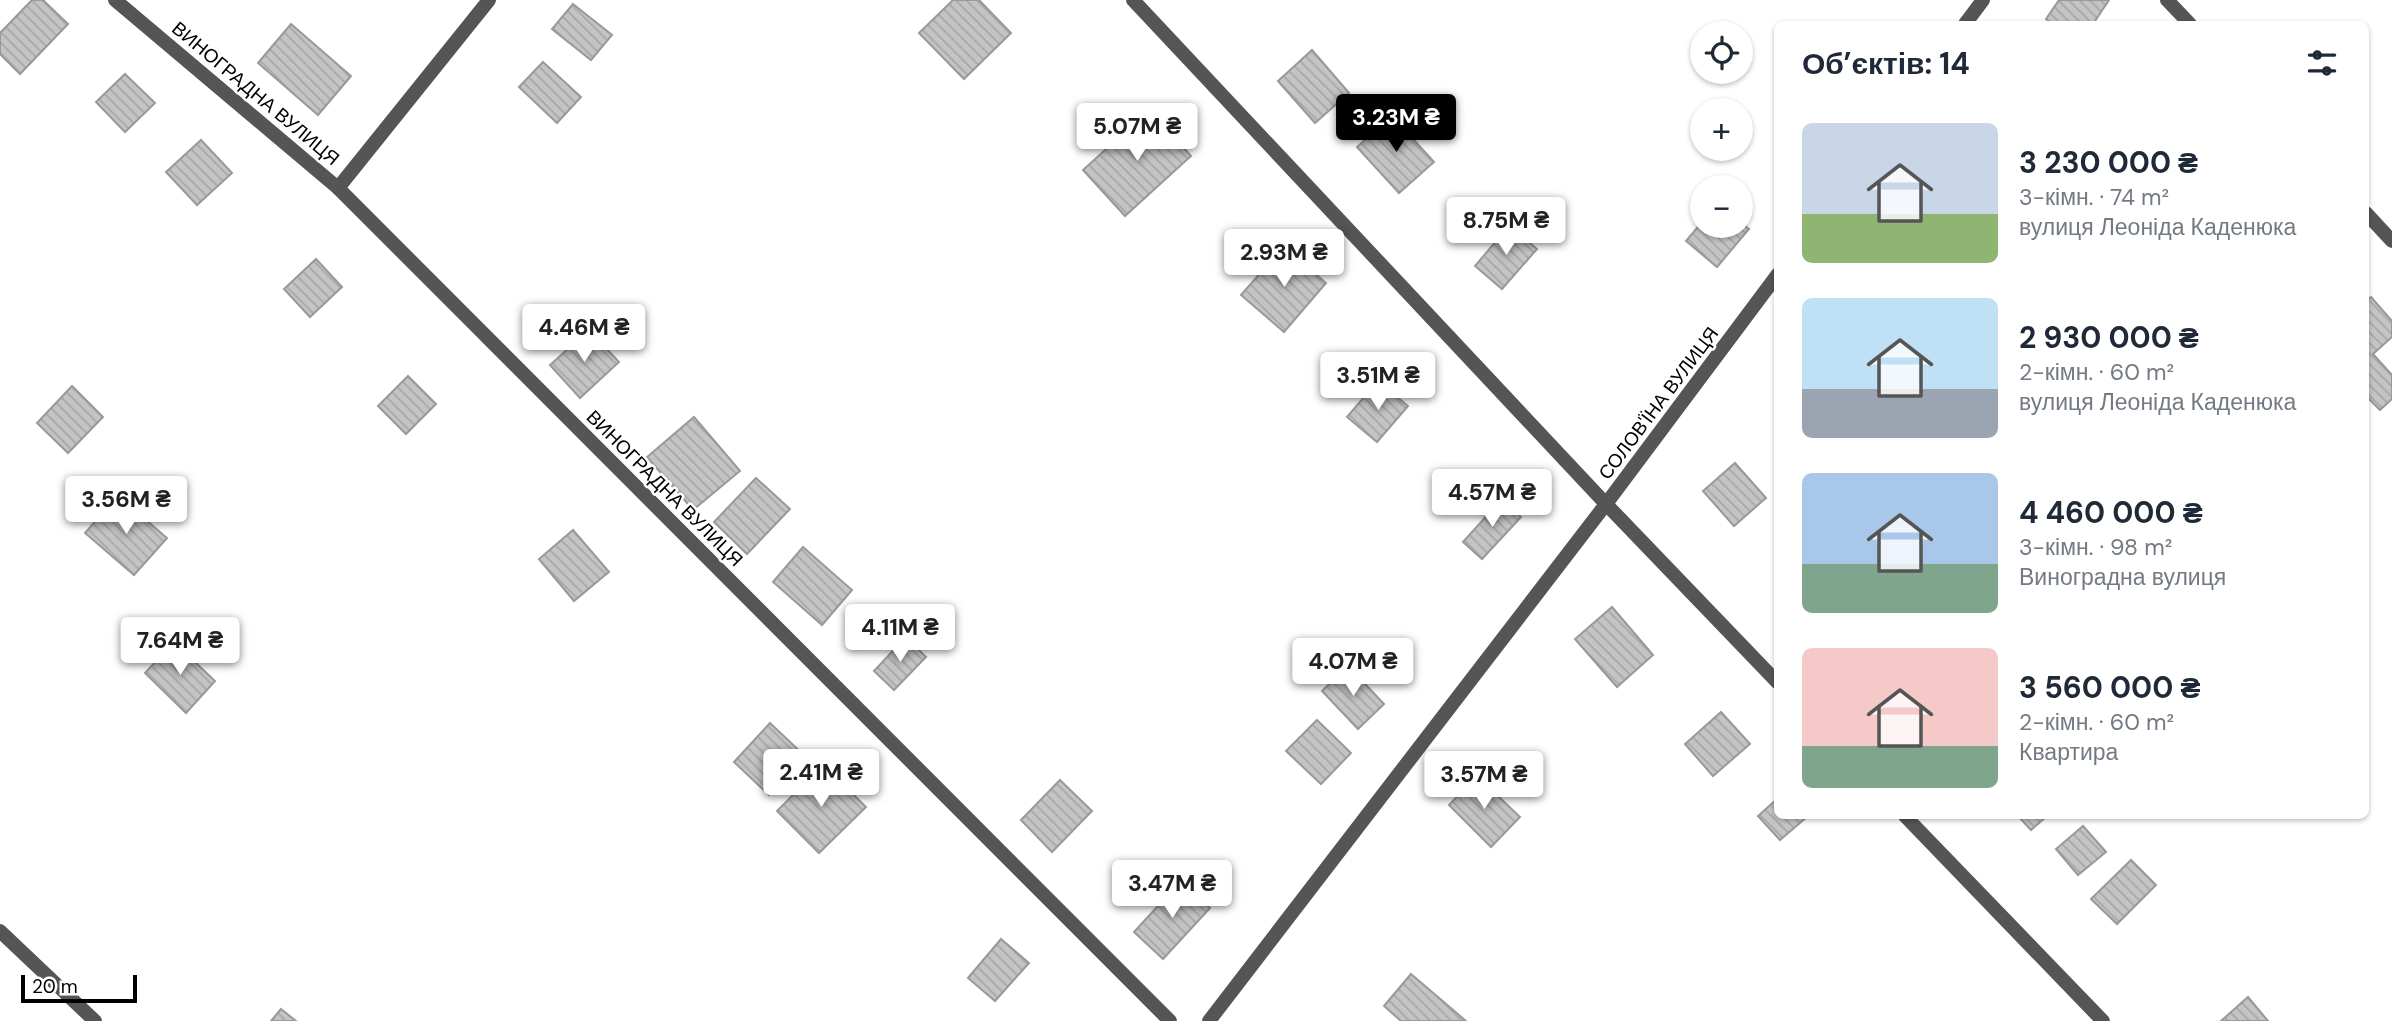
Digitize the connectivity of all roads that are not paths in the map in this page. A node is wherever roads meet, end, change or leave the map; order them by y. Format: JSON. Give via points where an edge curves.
{"nodes":[{"id":1,"x":115,"y":0,"type":"edge"},
{"id":2,"x":489,"y":0,"type":"edge"},
{"id":3,"x":1133,"y":0,"type":"edge"},
{"id":4,"x":1983,"y":0,"type":"edge"},
{"id":5,"x":2167,"y":0,"type":"edge"},
{"id":6,"x":1967,"y":21,"type":"edge"},
{"id":7,"x":2187,"y":21,"type":"edge"},
{"id":8,"x":338,"y":188,"type":"junction"},
{"id":9,"x":2369,"y":216,"type":"edge"},
{"id":10,"x":2392,"y":241,"type":"edge"},
{"id":11,"x":1774,"y":279,"type":"edge"},
{"id":12,"x":1606,"y":504,"type":"junction"},
{"id":13,"x":1774,"y":679,"type":"edge"},
{"id":14,"x":1908,"y":819,"type":"edge"},
{"id":15,"x":0,"y":931,"type":"edge"},
{"id":16,"x":95,"y":1021,"type":"edge"},
{"id":17,"x":1170,"y":1021,"type":"edge"},
{"id":18,"x":1209,"y":1021,"type":"edge"},
{"id":19,"x":2103,"y":1021,"type":"edge"}],
"edges":[{"from":1,"to":8,"type":"street","name":"ВИНОГРАДНА ВУЛИЦЯ"},
{"from":2,"to":8,"type":"street"},
{"from":3,"to":12,"type":"street"},
{"from":4,"to":6,"type":"street"},
{"from":5,"to":7,"type":"street"},
{"from":8,"to":17,"type":"street","name":"ВИНОГРАДНА ВУЛИЦЯ"},
{"from":9,"to":10,"type":"street"},
{"from":11,"to":12,"type":"street","name":"СОЛОВ'ЇНА ВУЛИЦЯ"},
{"from":12,"to":13,"type":"street"},
{"from":12,"to":18,"type":"street","name":"СОЛОВ'ЇНА ВУЛИЦЯ"},
{"from":14,"to":19,"type":"street"},
{"from":15,"to":16,"type":"street"}]}
